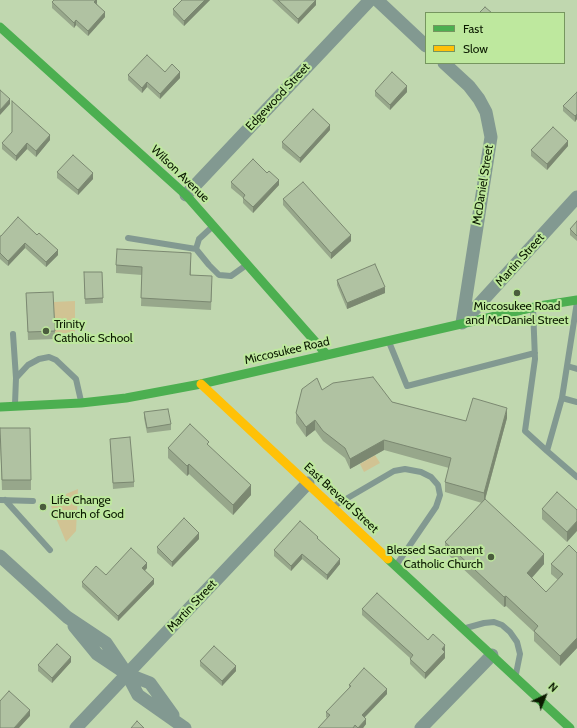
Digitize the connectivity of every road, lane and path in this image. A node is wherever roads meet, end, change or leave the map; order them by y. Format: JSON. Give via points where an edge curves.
{"nodes":[{"id":1,"x":370,"y":0,"type":"edge"},
{"id":2,"x":377,"y":0,"type":"edge"},
{"id":3,"x":0,"y":27,"type":"edge"},
{"id":4,"x":425,"y":45,"type":"edge"},
{"id":5,"x":445,"y":64,"type":"edge"},
{"id":6,"x":186,"y":194,"type":"junction"},
{"id":7,"x":577,"y":197,"type":"edge"},
{"id":8,"x":213,"y":225,"type":"junction"},
{"id":9,"x":128,"y":238,"type":"dead end"},
{"id":10,"x":196,"y":249,"type":"junction"},
{"id":11,"x":247,"y":264,"type":"junction"},
{"id":12,"x":577,"y":300,"type":"edge"},
{"id":13,"x":533,"y":307,"type":"junction"},
{"id":14,"x":462,"y":323,"type":"junction"},
{"id":15,"x":13,"y":334,"type":"dead end"},
{"id":16,"x":388,"y":340,"type":"junction"},
{"id":17,"x":535,"y":353,"type":"junction"},
{"id":18,"x":327,"y":355,"type":"junction"},
{"id":19,"x":567,"y":366,"type":"junction"},
{"id":20,"x":577,"y":369,"type":"edge"},
{"id":21,"x":16,"y":378,"type":"junction"},
{"id":22,"x":201,"y":384,"type":"junction"},
{"id":23,"x":562,"y":398,"type":"junction"},
{"id":24,"x":577,"y":402,"type":"edge"},
{"id":25,"x":81,"y":403,"type":"junction"},
{"id":26,"x":14,"y":406,"type":"junction"},
{"id":27,"x":0,"y":407,"type":"edge"},
{"id":28,"x":547,"y":452,"type":"junction"},
{"id":29,"x":577,"y":477,"type":"edge"},
{"id":30,"x":308,"y":483,"type":"junction"},
{"id":31,"x":3,"y":500,"type":"edge"},
{"id":32,"x":33,"y":501,"type":"dead end"},
{"id":33,"x":333,"y":507,"type":"junction"},
{"id":34,"x":50,"y":550,"type":"dead end"},
{"id":35,"x":0,"y":556,"type":"edge"},
{"id":36,"x":396,"y":566,"type":"junction"},
{"id":37,"x":463,"y":628,"type":"junction"},
{"id":38,"x":492,"y":655,"type":"junction"},
{"id":39,"x":127,"y":674,"type":"junction"},
{"id":40,"x":516,"y":678,"type":"junction"},
{"id":41,"x":183,"y":726,"type":"edge"},
{"id":42,"x":76,"y":728,"type":"edge"},
{"id":43,"x":421,"y":728,"type":"edge"},
{"id":44,"x":570,"y":728,"type":"edge"}],
"edges":[{"from":1,"to":6,"type":"street","name":"Edgewood Street"},
{"from":2,"to":4,"type":"street"},
{"from":3,"to":6,"type":"street","name":"Wilson Avenue"},
{"from":5,"to":14,"type":"street","name":"McDaniel Street","via":[[479,99],[486,112],[491,137]]},
{"from":6,"to":8,"type":"street","name":"Wilson Avenue"},
{"from":7,"to":14,"type":"street","name":"Martin Street"},
{"from":8,"to":10,"type":"lane","via":[[199,239]]},
{"from":8,"to":11,"type":"street","name":"Wilson Avenue"},
{"from":9,"to":10,"type":"lane"},
{"from":10,"to":11,"type":"lane","via":[[219,275],[231,276]]},
{"from":11,"to":18,"type":"street","name":"Wilson Avenue"},
{"from":12,"to":13,"type":"street","name":"Miccosukee Road"},
{"from":12,"to":19,"type":"lane"},
{"from":13,"to":14,"type":"street","name":"Miccosukee Road"},
{"from":13,"to":17,"type":"lane"},
{"from":14,"to":16,"type":"street","name":"Miccosukee Road"},
{"from":15,"to":21,"type":"lane"},
{"from":16,"to":17,"type":"lane","via":[[406,386]]},
{"from":16,"to":18,"type":"street","name":"Miccosukee Road"},
{"from":17,"to":28,"type":"lane","via":[[525,431]]},
{"from":18,"to":22,"type":"street","name":"Miccosukee Road"},
{"from":19,"to":20,"type":"lane"},
{"from":19,"to":23,"type":"lane"},
{"from":21,"to":25,"type":"lane","via":[[39,359],[49,357],[56,360],[76,379]]},
{"from":21,"to":26,"type":"lane"},
{"from":22,"to":25,"type":"street","name":"Miccosukee Road","via":[[126,398]]},
{"from":22,"to":30,"type":"street","name":"East Brevard Street"},
{"from":23,"to":24,"type":"lane"},
{"from":23,"to":28,"type":"lane"},
{"from":25,"to":26,"type":"street","name":"Miccosukee Road"},
{"from":26,"to":27,"type":"street","name":"Miccosukee Road"},
{"from":28,"to":29,"type":"lane"},
{"from":30,"to":33,"type":"street","name":"East Brevard Street"},
{"from":30,"to":39,"type":"street","name":"Martin Street"},
{"from":31,"to":32,"type":"lane"},
{"from":31,"to":34,"type":"lane"},
{"from":33,"to":36,"type":"street","name":"East Brevard Street"},
{"from":33,"to":36,"type":"lane","via":[[394,471],[405,469],[431,477],[438,485],[440,495],[436,507]]},
{"from":35,"to":39,"type":"street","via":[[67,617],[97,654]]},
{"from":36,"to":37,"type":"street","name":"East Brevard Street"},
{"from":37,"to":38,"type":"street","name":"East Brevard Street"},
{"from":37,"to":40,"type":"lane","via":[[494,622],[510,632],[517,642],[520,654]]},
{"from":38,"to":40,"type":"street","name":"East Brevard Street"},
{"from":38,"to":43,"type":"street"},
{"from":39,"to":41,"type":"street","via":[[138,695]]},
{"from":39,"to":42,"type":"street","name":"Martin Street"},
{"from":40,"to":44,"type":"street","name":"East Brevard Street"}]}
